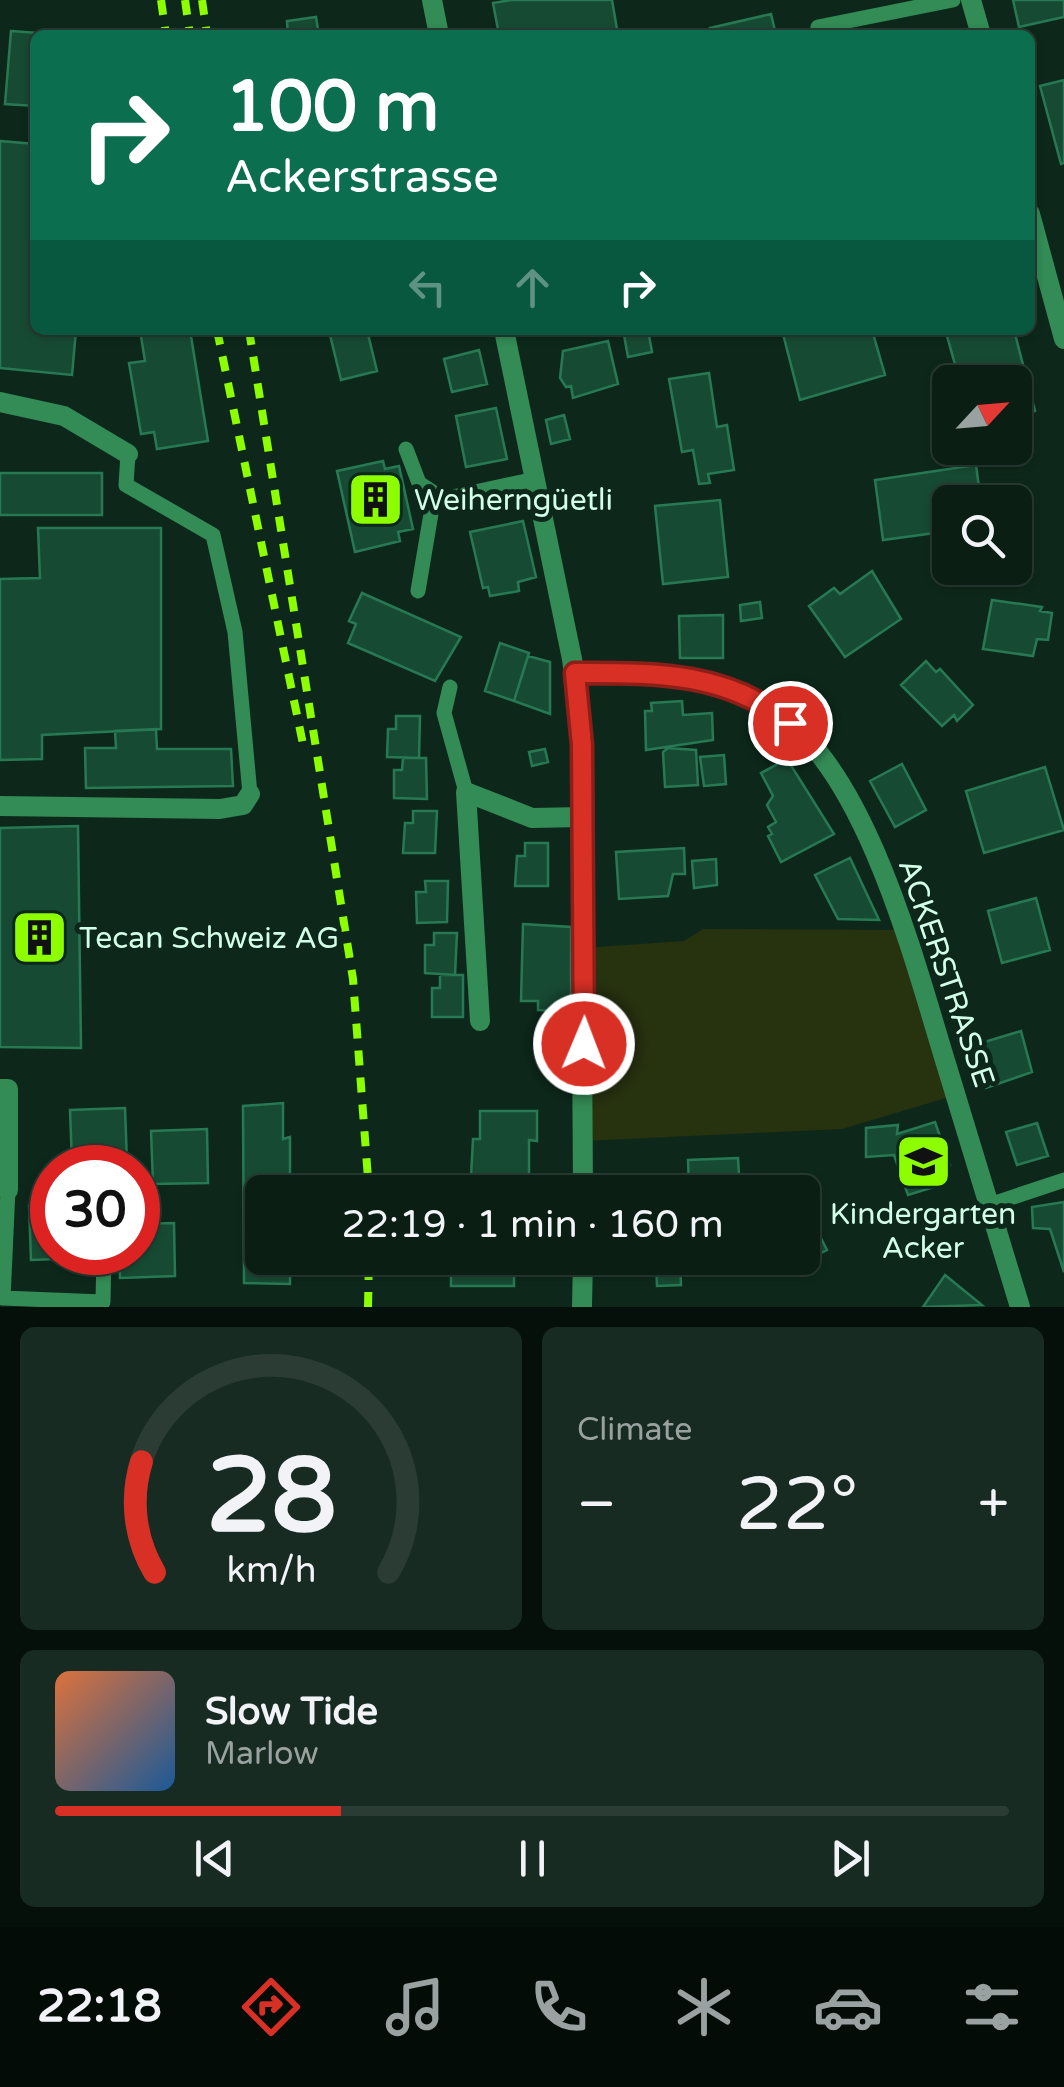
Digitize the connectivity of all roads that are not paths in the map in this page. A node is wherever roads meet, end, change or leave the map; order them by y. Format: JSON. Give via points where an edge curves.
{"nodes":[{"id":1,"x":432,"y":0,"type":"edge"},
{"id":2,"x":953,"y":0,"type":"edge"},
{"id":3,"x":971,"y":0,"type":"edge"},
{"id":4,"x":439,"y":30,"type":"edge"},
{"id":5,"x":819,"y":30,"type":"edge"},
{"id":6,"x":979,"y":30,"type":"edge"},
{"id":7,"x":1035,"y":232,"type":"edge"},
{"id":8,"x":505,"y":335,"type":"edge"},
{"id":9,"x":1064,"y":339,"type":"edge"},
{"id":10,"x":0,"y":402,"type":"edge"},
{"id":11,"x":406,"y":449,"type":"dead end"},
{"id":12,"x":128,"y":454,"type":"joint"},
{"id":13,"x":535,"y":479,"type":"junction"},
{"id":14,"x":434,"y":496,"type":"junction"},
{"id":15,"x":418,"y":591,"type":"dead end"},
{"id":16,"x":575,"y":673,"type":"junction"},
{"id":17,"x":450,"y":687,"type":"dead end"},
{"id":18,"x":466,"y":792,"type":"junction"},
{"id":19,"x":250,"y":794,"type":"joint"},
{"id":20,"x":0,"y":806,"type":"edge"},
{"id":21,"x":582,"y":817,"type":"junction"},
{"id":22,"x":480,"y":1021,"type":"dead end"},
{"id":23,"x":0,"y":1089,"type":"edge"},
{"id":24,"x":583,"y":1175,"type":"edge"},
{"id":25,"x":1064,"y":1180,"type":"edge"},
{"id":26,"x":8,"y":1190,"type":"joint"},
{"id":27,"x":989,"y":1205,"type":"junction"},
{"id":28,"x":103,"y":1275,"type":"edge"},
{"id":29,"x":583,"y":1275,"type":"edge"},
{"id":30,"x":582,"y":1307,"type":"edge"},
{"id":31,"x":1020,"y":1307,"type":"edge"}],
"edges":[{"from":1,"to":4,"type":"street"},
{"from":2,"to":5,"type":"lane"},
{"from":3,"to":6,"type":"street"},
{"from":7,"to":9,"type":"street"},
{"from":8,"to":13,"type":"street"},
{"from":10,"to":12,"type":"street","via":[[64,416]]},
{"from":11,"to":14,"type":"lane","via":[[415,476]]},
{"from":12,"to":19,"type":"lane","via":[[126,485],[213,535],[235,632]]},
{"from":13,"to":14,"type":"lane","via":[[456,498]]},
{"from":13,"to":16,"type":"street"},
{"from":14,"to":15,"type":"lane"},
{"from":16,"to":21,"type":"street"},
{"from":16,"to":27,"type":"street","name":"ACKERSTRASSE","via":[[665,673],[712,681],[782,716],[816,750],[864,833],[899,913]]},
{"from":17,"to":18,"type":"lane","via":[[444,714]]},
{"from":18,"to":21,"type":"street","via":[[532,818]]},
{"from":18,"to":22,"type":"street"},
{"from":19,"to":20,"type":"street","via":[[243,805],[220,808]]},
{"from":21,"to":24,"type":"street"},
{"from":23,"to":26,"type":"street","via":[[8,1089]]},
{"from":25,"to":27,"type":"lane"},
{"from":26,"to":28,"type":"lane","via":[[3,1298],[102,1302]]},
{"from":27,"to":31,"type":"street","name":"ACKERSTRASSE"},
{"from":29,"to":30,"type":"street"}]}
